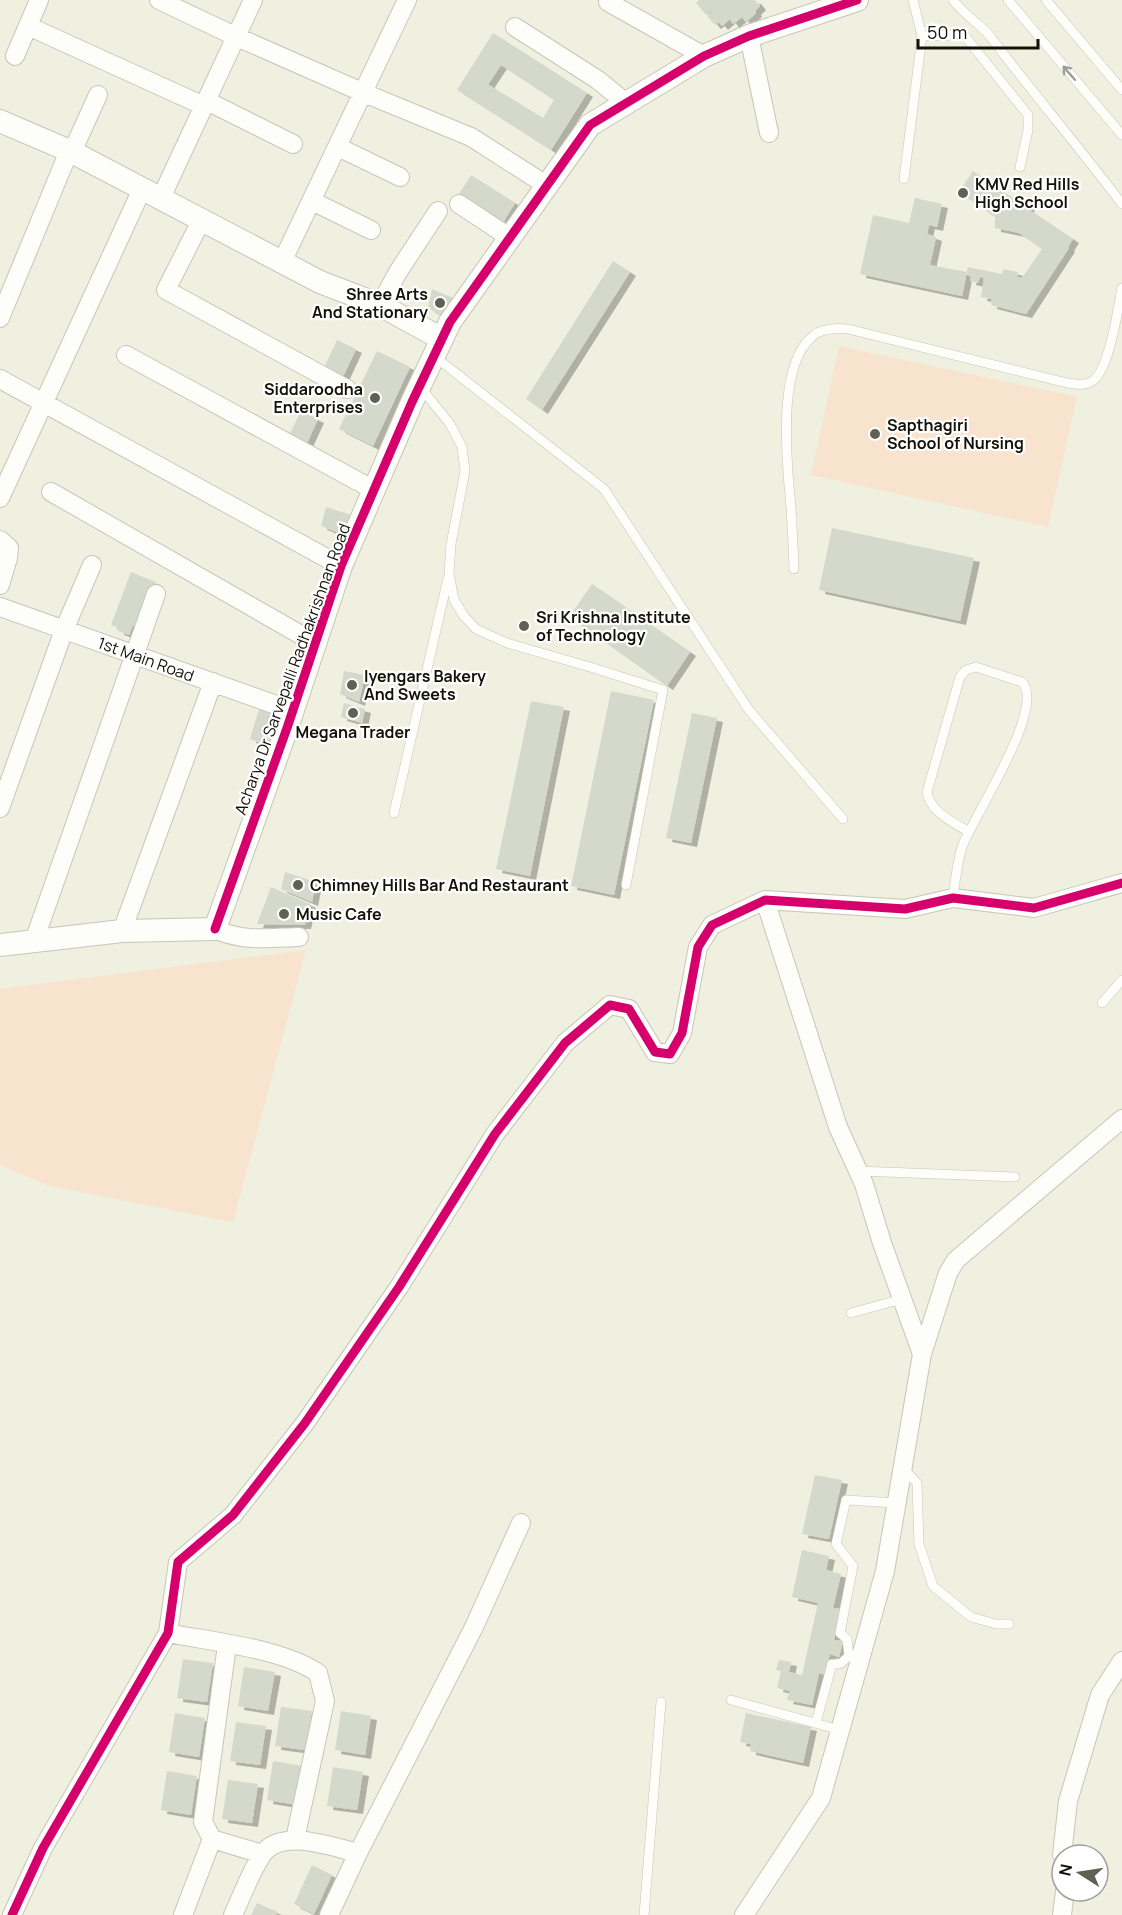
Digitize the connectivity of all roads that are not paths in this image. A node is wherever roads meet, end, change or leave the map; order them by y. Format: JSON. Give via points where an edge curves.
{"nodes":[{"id":1,"x":39,"y":0,"type":"edge"},
{"id":2,"x":159,"y":0,"type":"edge"},
{"id":3,"x":253,"y":0,"type":"edge"},
{"id":4,"x":407,"y":0,"type":"edge"},
{"id":5,"x":857,"y":0,"type":"edge"},
{"id":6,"x":913,"y":0,"type":"edge"},
{"id":7,"x":953,"y":0,"type":"edge"},
{"id":8,"x":1008,"y":0,"type":"edge"},
{"id":9,"x":1046,"y":0,"type":"edge"},
{"id":10,"x":608,"y":2,"type":"dead end"},
{"id":11,"x":28,"y":26,"type":"junction"},
{"id":12,"x":515,"y":27,"type":"dead end"},
{"id":13,"x":749,"y":36,"type":"junction"},
{"id":14,"x":922,"y":36,"type":"junction"},
{"id":15,"x":237,"y":37,"type":"junction"},
{"id":16,"x":15,"y":56,"type":"dead end"},
{"id":17,"x":704,"y":56,"type":"junction"},
{"id":18,"x":1122,"y":90,"type":"edge"},
{"id":19,"x":364,"y":93,"type":"junction"},
{"id":20,"x":98,"y":95,"type":"dead end"},
{"id":21,"x":626,"y":103,"type":"junction"},
{"id":22,"x":205,"y":104,"type":"junction"},
{"id":23,"x":0,"y":123,"type":"edge"},
{"id":24,"x":769,"y":133,"type":"dead end"},
{"id":25,"x":1122,"y":135,"type":"edge"},
{"id":26,"x":293,"y":144,"type":"dead end"},
{"id":27,"x":338,"y":147,"type":"junction"},
{"id":28,"x":70,"y":152,"type":"junction"},
{"id":29,"x":1020,"y":167,"type":"dead end"},
{"id":30,"x":400,"y":177,"type":"dead end"},
{"id":31,"x":904,"y":178,"type":"dead end"},
{"id":32,"x":546,"y":185,"type":"junction"},
{"id":33,"x":152,"y":194,"type":"junction"},
{"id":34,"x":312,"y":201,"type":"junction"},
{"id":35,"x":459,"y":204,"type":"dead end"},
{"id":36,"x":1122,"y":204,"type":"edge"},
{"id":37,"x":438,"y":211,"type":"dead end"},
{"id":38,"x":202,"y":219,"type":"junction"},
{"id":39,"x":371,"y":230,"type":"dead end"},
{"id":40,"x":509,"y":237,"type":"junction"},
{"id":41,"x":282,"y":262,"type":"junction"},
{"id":42,"x":1122,"y":288,"type":"edge"},
{"id":43,"x":380,"y":305,"type":"junction"},
{"id":44,"x":0,"y":318,"type":"edge"},
{"id":45,"x":438,"y":347,"type":"junction"},
{"id":46,"x":126,"y":355,"type":"dead end"},
{"id":47,"x":0,"y":379,"type":"edge"},
{"id":48,"x":420,"y":386,"type":"junction"},
{"id":49,"x":347,"y":389,"type":"dead end"},
{"id":50,"x":44,"y":403,"type":"junction"},
{"id":51,"x":374,"y":490,"type":"junction"},
{"id":52,"x":51,"y":492,"type":"dead end"},
{"id":53,"x":0,"y":498,"type":"edge"},
{"id":54,"x":0,"y":540,"type":"edge"},
{"id":55,"x":92,"y":565,"type":"dead end"},
{"id":56,"x":341,"y":566,"type":"junction"},
{"id":57,"x":794,"y":568,"type":"dead end"},
{"id":58,"x":449,"y":573,"type":"junction"},
{"id":59,"x":0,"y":585,"type":"edge"},
{"id":60,"x":156,"y":594,"type":"dead end"},
{"id":61,"x":0,"y":607,"type":"edge"},
{"id":62,"x":64,"y":630,"type":"junction"},
{"id":63,"x":315,"y":643,"type":"junction"},
{"id":64,"x":135,"y":655,"type":"junction"},
{"id":65,"x":213,"y":682,"type":"junction"},
{"id":66,"x":293,"y":711,"type":"junction"},
{"id":67,"x":0,"y":808,"type":"edge"},
{"id":68,"x":394,"y":813,"type":"dead end"},
{"id":69,"x":843,"y":819,"type":"dead end"},
{"id":70,"x":969,"y":832,"type":"junction"},
{"id":71,"x":1122,"y":884,"type":"edge"},
{"id":72,"x":626,"y":885,"type":"dead end"},
{"id":73,"x":953,"y":898,"type":"junction"},
{"id":74,"x":765,"y":900,"type":"junction"},
{"id":75,"x":216,"y":930,"type":"junction"},
{"id":76,"x":122,"y":931,"type":"junction"},
{"id":77,"x":299,"y":937,"type":"dead end"},
{"id":78,"x":34,"y":941,"type":"junction"},
{"id":79,"x":0,"y":945,"type":"edge"},
{"id":80,"x":1122,"y":980,"type":"edge"},
{"id":81,"x":1102,"y":1003,"type":"dead end"},
{"id":82,"x":1122,"y":1119,"type":"edge"},
{"id":83,"x":858,"y":1172,"type":"junction"},
{"id":84,"x":1015,"y":1177,"type":"dead end"},
{"id":85,"x":902,"y":1299,"type":"junction"},
{"id":86,"x":850,"y":1312,"type":"dead end"},
{"id":87,"x":922,"y":1354,"type":"junction"},
{"id":88,"x":902,"y":1467,"type":"junction"},
{"id":89,"x":897,"y":1503,"type":"junction"},
{"id":90,"x":521,"y":1523,"type":"dead end"},
{"id":91,"x":1010,"y":1624,"type":"dead end"},
{"id":92,"x":168,"y":1633,"type":"junction"},
{"id":93,"x":227,"y":1645,"type":"junction"},
{"id":94,"x":1122,"y":1661,"type":"edge"},
{"id":95,"x":731,"y":1700,"type":"dead end"},
{"id":96,"x":661,"y":1702,"type":"dead end"},
{"id":97,"x":816,"y":1723,"type":"junction"},
{"id":98,"x":840,"y":1730,"type":"junction"},
{"id":99,"x":212,"y":1839,"type":"junction"},
{"id":100,"x":295,"y":1839,"type":"junction"},
{"id":101,"x":1063,"y":1843,"type":"edge"},
{"id":102,"x":358,"y":1853,"type":"junction"},
{"id":103,"x":262,"y":1854,"type":"junction"},
{"id":104,"x":12,"y":1915,"type":"edge"},
{"id":105,"x":183,"y":1915,"type":"edge"},
{"id":106,"x":233,"y":1915,"type":"edge"},
{"id":107,"x":329,"y":1915,"type":"edge"},
{"id":108,"x":644,"y":1915,"type":"edge"},
{"id":109,"x":744,"y":1915,"type":"edge"}],
"edges":[{"from":1,"to":11,"type":"street"},
{"from":2,"to":15,"type":"street"},
{"from":3,"to":15,"type":"street"},
{"from":4,"to":19,"type":"street"},
{"from":5,"to":13,"type":"street","name":"Acharya Dr Sarvepalli Radhakrishnan Road"},
{"from":6,"to":14,"type":"lane"},
{"from":7,"to":36,"type":"lane","via":[[986,33]]},
{"from":25,"to":8,"type":"lane","one_way":true},
{"from":9,"to":18,"type":"lane"},
{"from":10,"to":17,"type":"street"},
{"from":11,"to":16,"type":"street"},
{"from":11,"to":22,"type":"street"},
{"from":12,"to":21,"type":"street","via":[[598,80]]},
{"from":13,"to":17,"type":"street","name":"Acharya Dr Sarvepalli Radhakrishnan Road"},
{"from":13,"to":24,"type":"street"},
{"from":14,"to":29,"type":"lane","via":[[964,35],[1028,116]]},
{"from":14,"to":31,"type":"lane"},
{"from":15,"to":19,"type":"street"},
{"from":15,"to":22,"type":"street"},
{"from":17,"to":21,"type":"street","name":"Acharya Dr Sarvepalli Radhakrishnan Road"},
{"from":19,"to":27,"type":"street"},
{"from":19,"to":32,"type":"street","via":[[471,137]]},
{"from":20,"to":28,"type":"street"},
{"from":21,"to":32,"type":"street","name":"Acharya Dr Sarvepalli Radhakrishnan Road","via":[[590,124]]},
{"from":22,"to":26,"type":"street"},
{"from":22,"to":33,"type":"street"},
{"from":23,"to":28,"type":"street"},
{"from":27,"to":30,"type":"street"},
{"from":27,"to":34,"type":"street"},
{"from":28,"to":33,"type":"street"},
{"from":28,"to":44,"type":"street"},
{"from":32,"to":40,"type":"street","name":"Acharya Dr Sarvepalli Radhakrishnan Road"},
{"from":33,"to":38,"type":"street"},
{"from":33,"to":50,"type":"street"},
{"from":34,"to":39,"type":"street"},
{"from":34,"to":41,"type":"street"},
{"from":35,"to":40,"type":"street"},
{"from":37,"to":43,"type":"street"},
{"from":38,"to":41,"type":"street"},
{"from":38,"to":49,"type":"street","via":[[166,290]]},
{"from":40,"to":45,"type":"street","name":"Acharya Dr Sarvepalli Radhakrishnan Road","via":[[450,322]]},
{"from":41,"to":43,"type":"street","via":[[320,282]]},
{"from":42,"to":57,"type":"lane","via":[[1102,369],[1094,381],[1084,385],[848,329],[826,330],[807,341],[795,368],[786,418]]},
{"from":43,"to":45,"type":"street"},
{"from":45,"to":48,"type":"street","name":"Acharya Dr Sarvepalli Radhakrishnan Road"},
{"from":45,"to":69,"type":"lane","via":[[604,489],[749,710]]},
{"from":46,"to":51,"type":"street"},
{"from":47,"to":50,"type":"street"},
{"from":48,"to":51,"type":"street","name":"Acharya Dr Sarvepalli Radhakrishnan Road"},
{"from":48,"to":58,"type":"lane","via":[[450,424],[462,447],[465,471]]},
{"from":50,"to":53,"type":"street"},
{"from":50,"to":56,"type":"street"},
{"from":51,"to":56,"type":"street","name":"Acharya Dr Sarvepalli Radhakrishnan Road"},
{"from":52,"to":63,"type":"street"},
{"from":54,"to":59,"type":"street","via":[[9,548]]},
{"from":55,"to":62,"type":"street"},
{"from":56,"to":63,"type":"street","name":"Acharya Dr Sarvepalli Radhakrishnan Road"},
{"from":58,"to":68,"type":"lane"},
{"from":58,"to":72,"type":"lane","via":[[454,600],[476,629],[507,643],[663,690]]},
{"from":60,"to":64,"type":"street"},
{"from":61,"to":62,"type":"street","name":"1st Main Road"},
{"from":62,"to":64,"type":"street","name":"1st Main Road"},
{"from":62,"to":67,"type":"street"},
{"from":63,"to":66,"type":"street","name":"Acharya Dr Sarvepalli Radhakrishnan Road"},
{"from":64,"to":65,"type":"street","name":"1st Main Road"},
{"from":64,"to":78,"type":"street"},
{"from":65,"to":66,"type":"street","name":"1st Main Road"},
{"from":65,"to":76,"type":"street"},
{"from":66,"to":75,"type":"street","name":"Acharya Dr Sarvepalli Radhakrishnan Road"},
{"from":70,"to":70,"type":"lane","via":[[934,808],[928,802],[927,792],[960,677],[976,667],[1022,682],[1029,696],[1010,756]]},
{"from":70,"to":73,"type":"lane","via":[[957,867]]},
{"from":71,"to":73,"type":"street","via":[[1034,908]]},
{"from":73,"to":74,"type":"street","via":[[906,909]]},
{"from":74,"to":83,"type":"street","via":[[838,1127]]},
{"from":74,"to":92,"type":"street","via":[[712,925],[698,947],[682,1033],[670,1054],[655,1052],[629,1009],[610,1005],[565,1043],[495,1134],[399,1287],[305,1423],[233,1515],[178,1562]]},
{"from":75,"to":76,"type":"street"},
{"from":75,"to":77,"type":"street","via":[[242,939]]},
{"from":76,"to":78,"type":"street"},
{"from":78,"to":79,"type":"street"},
{"from":80,"to":81,"type":"lane"},
{"from":82,"to":87,"type":"street","via":[[956,1260],[948,1273]]},
{"from":83,"to":84,"type":"lane"},
{"from":83,"to":85,"type":"street"},
{"from":85,"to":86,"type":"lane"},
{"from":85,"to":87,"type":"street"},
{"from":87,"to":88,"type":"street"},
{"from":88,"to":89,"type":"street"},
{"from":88,"to":91,"type":"lane","via":[[917,1483],[919,1544],[933,1586],[971,1617]]},
{"from":89,"to":97,"type":"lane","via":[[846,1500],[836,1544],[853,1566],[840,1633],[847,1639],[849,1656],[840,1664],[832,1664]]},
{"from":89,"to":98,"type":"street","via":[[885,1571]]},
{"from":90,"to":102,"type":"street","via":[[474,1627]]},
{"from":92,"to":93,"type":"street"},
{"from":92,"to":104,"type":"street","via":[[43,1848]]},
{"from":93,"to":99,"type":"street","via":[[203,1822]]},
{"from":93,"to":100,"type":"street","via":[[280,1655],[318,1673],[325,1701]]},
{"from":94,"to":101,"type":"street","via":[[1100,1695],[1068,1802]]},
{"from":95,"to":97,"type":"lane"},
{"from":96,"to":108,"type":"lane"},
{"from":97,"to":98,"type":"lane"},
{"from":98,"to":109,"type":"street","via":[[821,1798]]},
{"from":99,"to":103,"type":"street"},
{"from":99,"to":105,"type":"street"},
{"from":100,"to":102,"type":"street"},
{"from":100,"to":103,"type":"street","via":[[275,1843]]},
{"from":102,"to":107,"type":"street"},
{"from":103,"to":106,"type":"street"}]}
